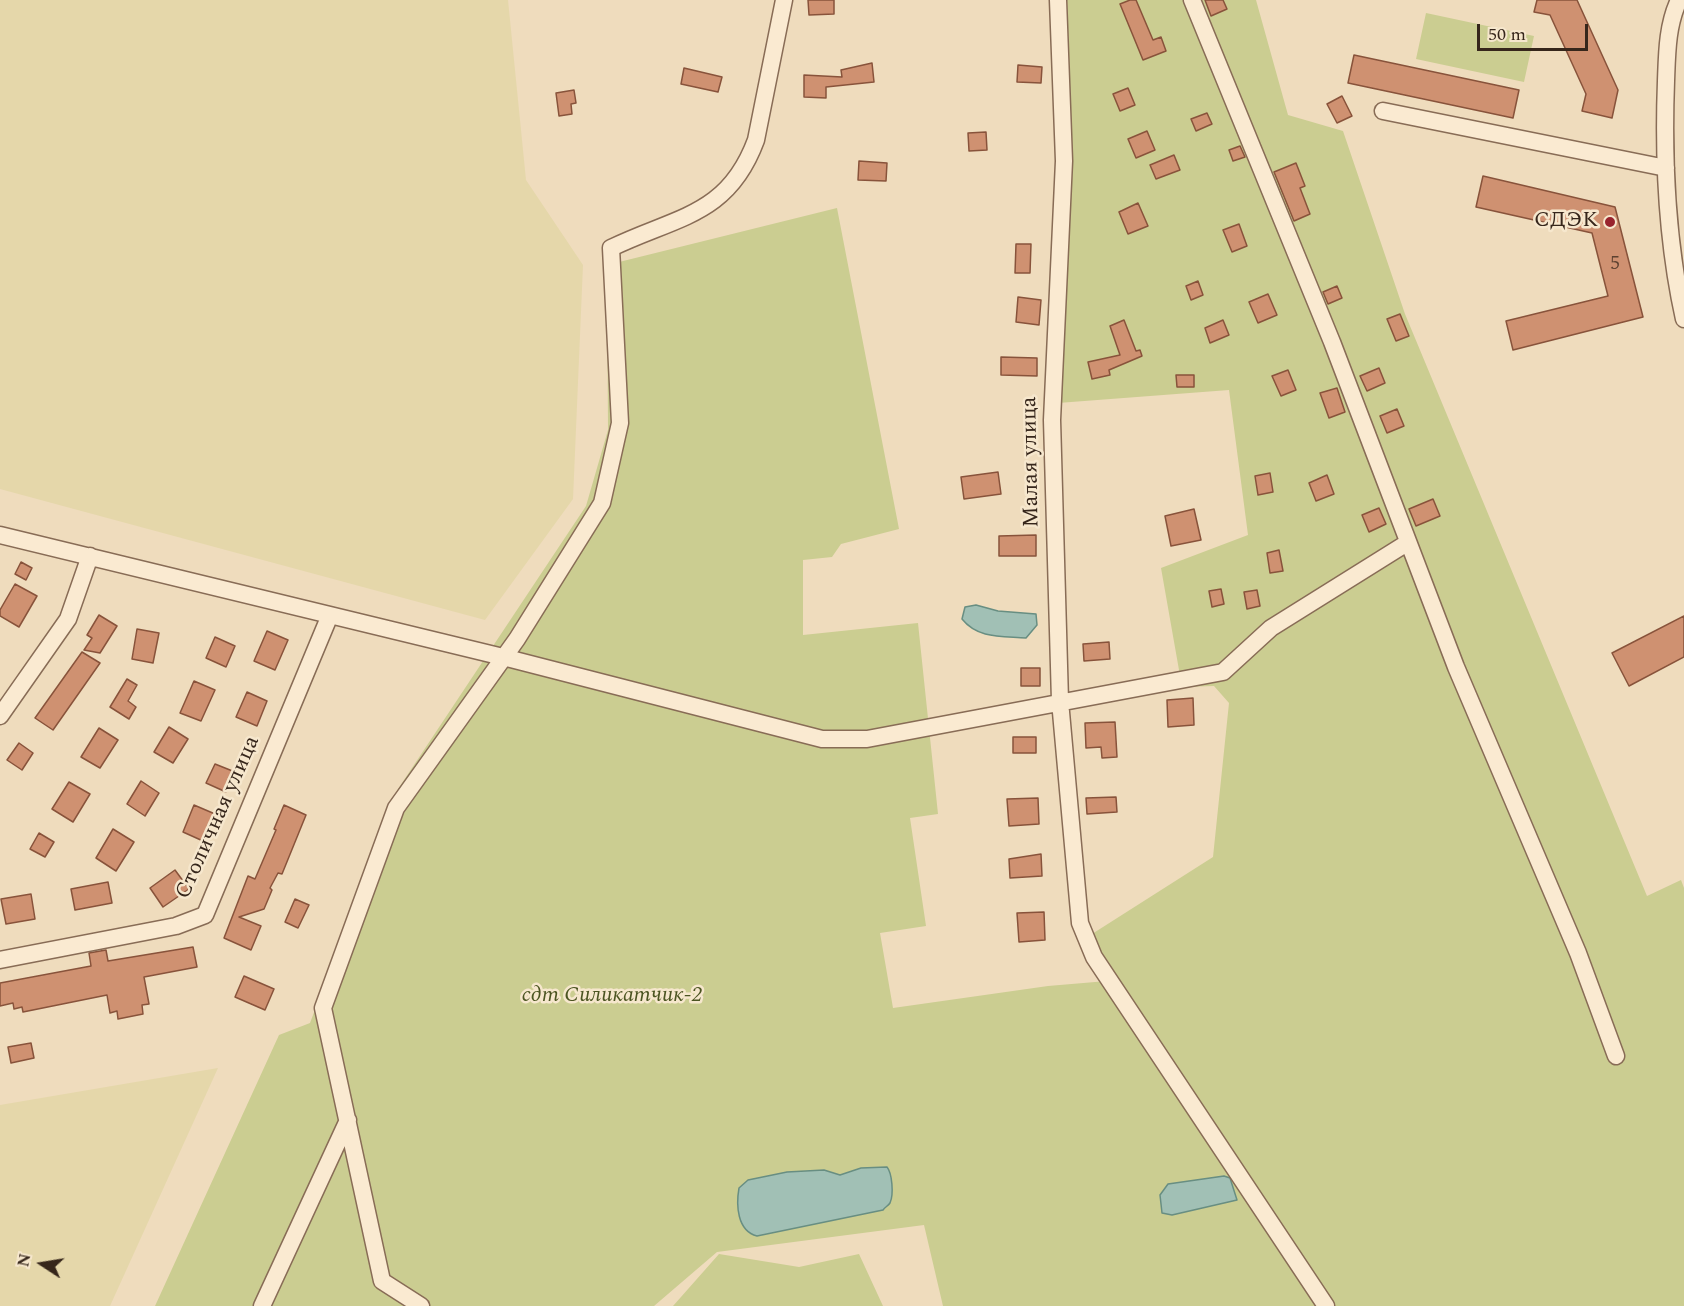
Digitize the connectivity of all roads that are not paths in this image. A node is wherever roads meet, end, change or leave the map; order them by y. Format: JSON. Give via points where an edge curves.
{"nodes":[{"id":1,"x":784,"y":0,"type":"edge"},
{"id":2,"x":1058,"y":0,"type":"edge"},
{"id":3,"x":1192,"y":0,"type":"edge"},
{"id":4,"x":1679,"y":0,"type":"edge"},
{"id":5,"x":1383,"y":111,"type":"dead end"},
{"id":6,"x":1666,"y":168,"type":"junction"},
{"id":7,"x":1684,"y":320,"type":"edge"},
{"id":8,"x":0,"y":535,"type":"edge"},
{"id":9,"x":1407,"y":543,"type":"junction"},
{"id":10,"x":90,"y":556,"type":"junction"},
{"id":11,"x":330,"y":615,"type":"junction"},
{"id":12,"x":503,"y":657,"type":"junction"},
{"id":13,"x":1060,"y":701,"type":"junction"},
{"id":14,"x":0,"y":716,"type":"edge"},
{"id":15,"x":0,"y":960,"type":"edge"},
{"id":16,"x":1616,"y":1056,"type":"dead end"},
{"id":17,"x":348,"y":1120,"type":"junction"},
{"id":18,"x":262,"y":1306,"type":"edge"},
{"id":19,"x":421,"y":1306,"type":"edge"},
{"id":20,"x":1326,"y":1306,"type":"edge"}],
"edges":[{"from":1,"to":12,"type":"street","via":[[756,140],[730,188],[704,209],[612,248],[620,423],[602,503]]},
{"from":2,"to":13,"type":"street","name":"Малая улица","via":[[1064,161],[1052,420]]},
{"from":3,"to":9,"type":"street","via":[[1332,342]]},
{"from":4,"to":6,"type":"street","via":[[1668,38]]},
{"from":5,"to":6,"type":"street"},
{"from":6,"to":7,"type":"street","via":[[1670,230]]},
{"from":8,"to":10,"type":"street"},
{"from":9,"to":13,"type":"street","via":[[1271,628],[1223,672]]},
{"from":9,"to":16,"type":"street","via":[[1578,953]]},
{"from":10,"to":11,"type":"street"},
{"from":10,"to":14,"type":"street","via":[[68,619]]},
{"from":11,"to":12,"type":"street"},
{"from":11,"to":15,"type":"street","name":"Столичная улица","via":[[205,915],[176,926]]},
{"from":12,"to":13,"type":"street","via":[[822,739],[867,739]]},
{"from":12,"to":17,"type":"street","via":[[396,808],[323,1008]]},
{"from":13,"to":20,"type":"street","name":"Малая улица","via":[[1080,923],[1094,957]]},
{"from":17,"to":18,"type":"street"},
{"from":17,"to":19,"type":"street","via":[[382,1281]]}]}
